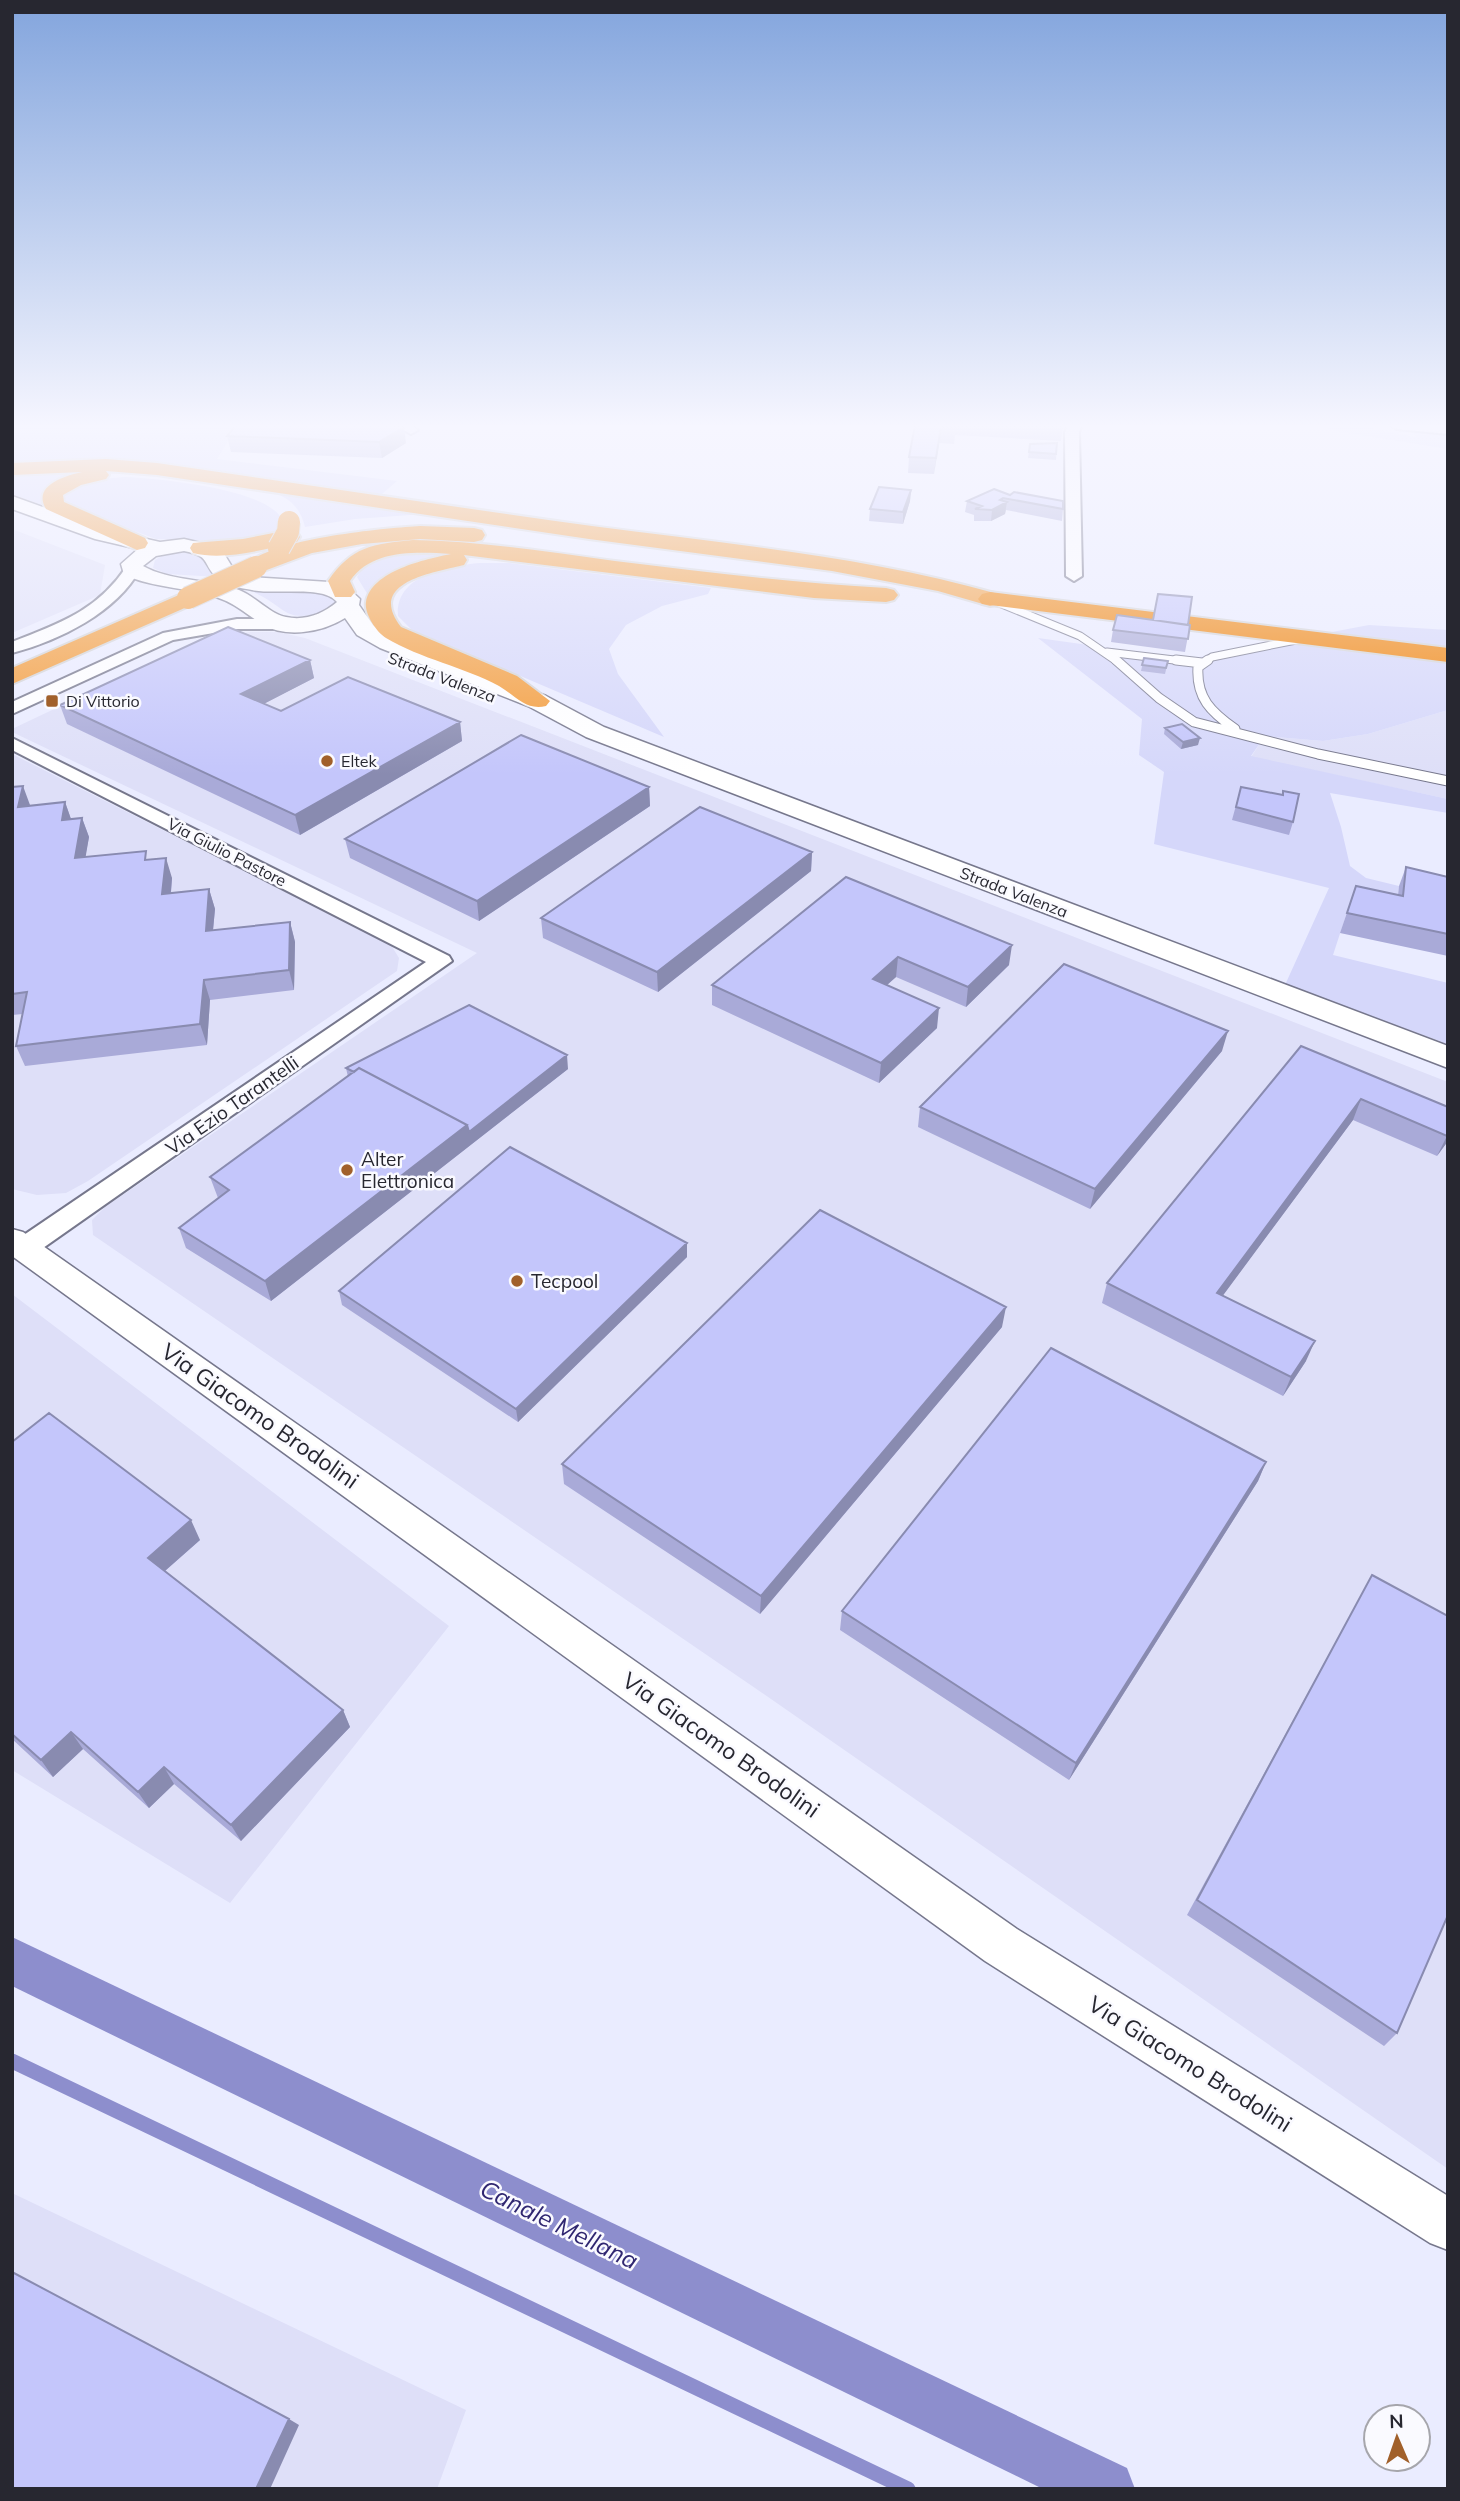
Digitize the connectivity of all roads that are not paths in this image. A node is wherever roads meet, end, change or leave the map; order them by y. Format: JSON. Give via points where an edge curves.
{"nodes":[{"id":1,"x":86,"y":542,"type":"edge"},
{"id":2,"x":108,"y":542,"type":"edge"},
{"id":3,"x":111,"y":542,"type":"edge"},
{"id":4,"x":263,"y":542,"type":"edge"},
{"id":5,"x":283,"y":542,"type":"edge"},
{"id":6,"x":343,"y":542,"type":"edge"},
{"id":7,"x":526,"y":542,"type":"edge"},
{"id":8,"x":662,"y":542,"type":"edge"},
{"id":9,"x":1074,"y":542,"type":"edge"},
{"id":10,"x":201,"y":548,"type":"junction"},
{"id":11,"x":134,"y":559,"type":"junction"},
{"id":12,"x":259,"y":565,"type":"junction"},
{"id":13,"x":612,"y":567,"type":"junction"},
{"id":14,"x":1074,"y":576,"type":"dead end"},
{"id":15,"x":345,"y":599,"type":"junction"},
{"id":16,"x":990,"y":599,"type":"junction"},
{"id":17,"x":179,"y":602,"type":"junction"},
{"id":18,"x":73,"y":622,"type":"joint"},
{"id":19,"x":278,"y":624,"type":"junction"},
{"id":20,"x":305,"y":625,"type":"junction"},
{"id":21,"x":169,"y":636,"type":"joint"},
{"id":22,"x":1301,"y":639,"type":"junction"},
{"id":23,"x":12,"y":649,"type":"edge"},
{"id":24,"x":1107,"y":652,"type":"junction"},
{"id":25,"x":1448,"y":653,"type":"edge"},
{"id":26,"x":12,"y":660,"type":"edge"},
{"id":27,"x":1202,"y":663,"type":"junction"},
{"id":28,"x":1448,"y":665,"type":"edge"},
{"id":29,"x":12,"y":677,"type":"edge"},
{"id":30,"x":12,"y":692,"type":"edge"},
{"id":31,"x":537,"y":701,"type":"junction"},
{"id":32,"x":12,"y":709,"type":"edge"},
{"id":33,"x":581,"y":725,"type":"junction"},
{"id":34,"x":1244,"y":736,"type":"junction"},
{"id":35,"x":12,"y":744,"type":"edge"},
{"id":36,"x":1448,"y":781,"type":"edge"},
{"id":37,"x":441,"y":961,"type":"joint"},
{"id":38,"x":1448,"y":1059,"type":"edge"},
{"id":39,"x":18,"y":1244,"type":"edge"},
{"id":40,"x":1448,"y":2225,"type":"edge"}],
"edges":[{"from":1,"to":11,"type":"main road"},
{"from":2,"to":11,"type":"highway","bridge":true},
{"from":3,"to":11,"type":"main road"},
{"from":4,"to":10,"type":"highway"},
{"from":5,"to":12,"type":"highway","bridge":true},
{"from":6,"to":12,"type":"highway"},
{"from":7,"to":16,"type":"highway"},
{"from":8,"to":16,"type":"highway","via":[[844,566],[942,584]]},
{"from":9,"to":14,"type":"street"},
{"from":10,"to":11,"type":"main road","via":[[167,547]]},
{"from":10,"to":15,"type":"main road","via":[[212,554],[226,575],[239,580],[268,587],[329,588]]},
{"from":11,"to":18,"type":"street","via":[[128,581],[118,594]]},
{"from":11,"to":19,"type":"main road","via":[[138,575],[223,592],[248,602]]},
{"from":12,"to":17,"type":"highway","bridge":true},
{"from":13,"to":15,"type":"highway","via":[[451,548],[398,548],[350,564],[339,581]]},
{"from":13,"to":16,"type":"highway","via":[[814,591]]},
{"from":13,"to":31,"type":"highway","via":[[457,560],[406,574],[380,594],[375,607],[392,632],[508,681]]},
{"from":15,"to":20,"type":"main road","via":[[323,621]]},
{"from":15,"to":31,"type":"main road","name":"Strada Valenza","via":[[365,630],[388,643]]},
{"from":16,"to":22,"type":"highway"},
{"from":16,"to":24,"type":"lane"},
{"from":17,"to":26,"type":"highway","via":[[111,620]]},
{"from":17,"to":29,"type":"highway"},
{"from":17,"to":30,"type":"highway","via":[[101,651]]},
{"from":18,"to":23,"type":"street"},
{"from":19,"to":20,"type":"main road"},
{"from":19,"to":21,"type":"street","via":[[237,624]]},
{"from":20,"to":33,"type":"main road","name":"Strada Valenza","via":[[337,633],[524,709]]},
{"from":21,"to":32,"type":"street"},
{"from":22,"to":25,"type":"highway"},
{"from":22,"to":27,"type":"lane"},
{"from":22,"to":28,"type":"highway"},
{"from":24,"to":27,"type":"lane"},
{"from":24,"to":34,"type":"lane","via":[[1194,722]]},
{"from":27,"to":34,"type":"lane","via":[[1195,685],[1203,701]]},
{"from":31,"to":33,"type":"main road","name":"Strada Valenza"},
{"from":33,"to":38,"type":"main road","name":"Strada Valenza"},
{"from":34,"to":36,"type":"lane"},
{"from":35,"to":37,"type":"street","name":"Via Giulio Pastore"},
{"from":37,"to":39,"type":"street","name":"Via Ezio Tarantelli"},
{"from":39,"to":40,"type":"street","name":"Via Giacomo Brodolini","via":[[1001,1945]]}]}
